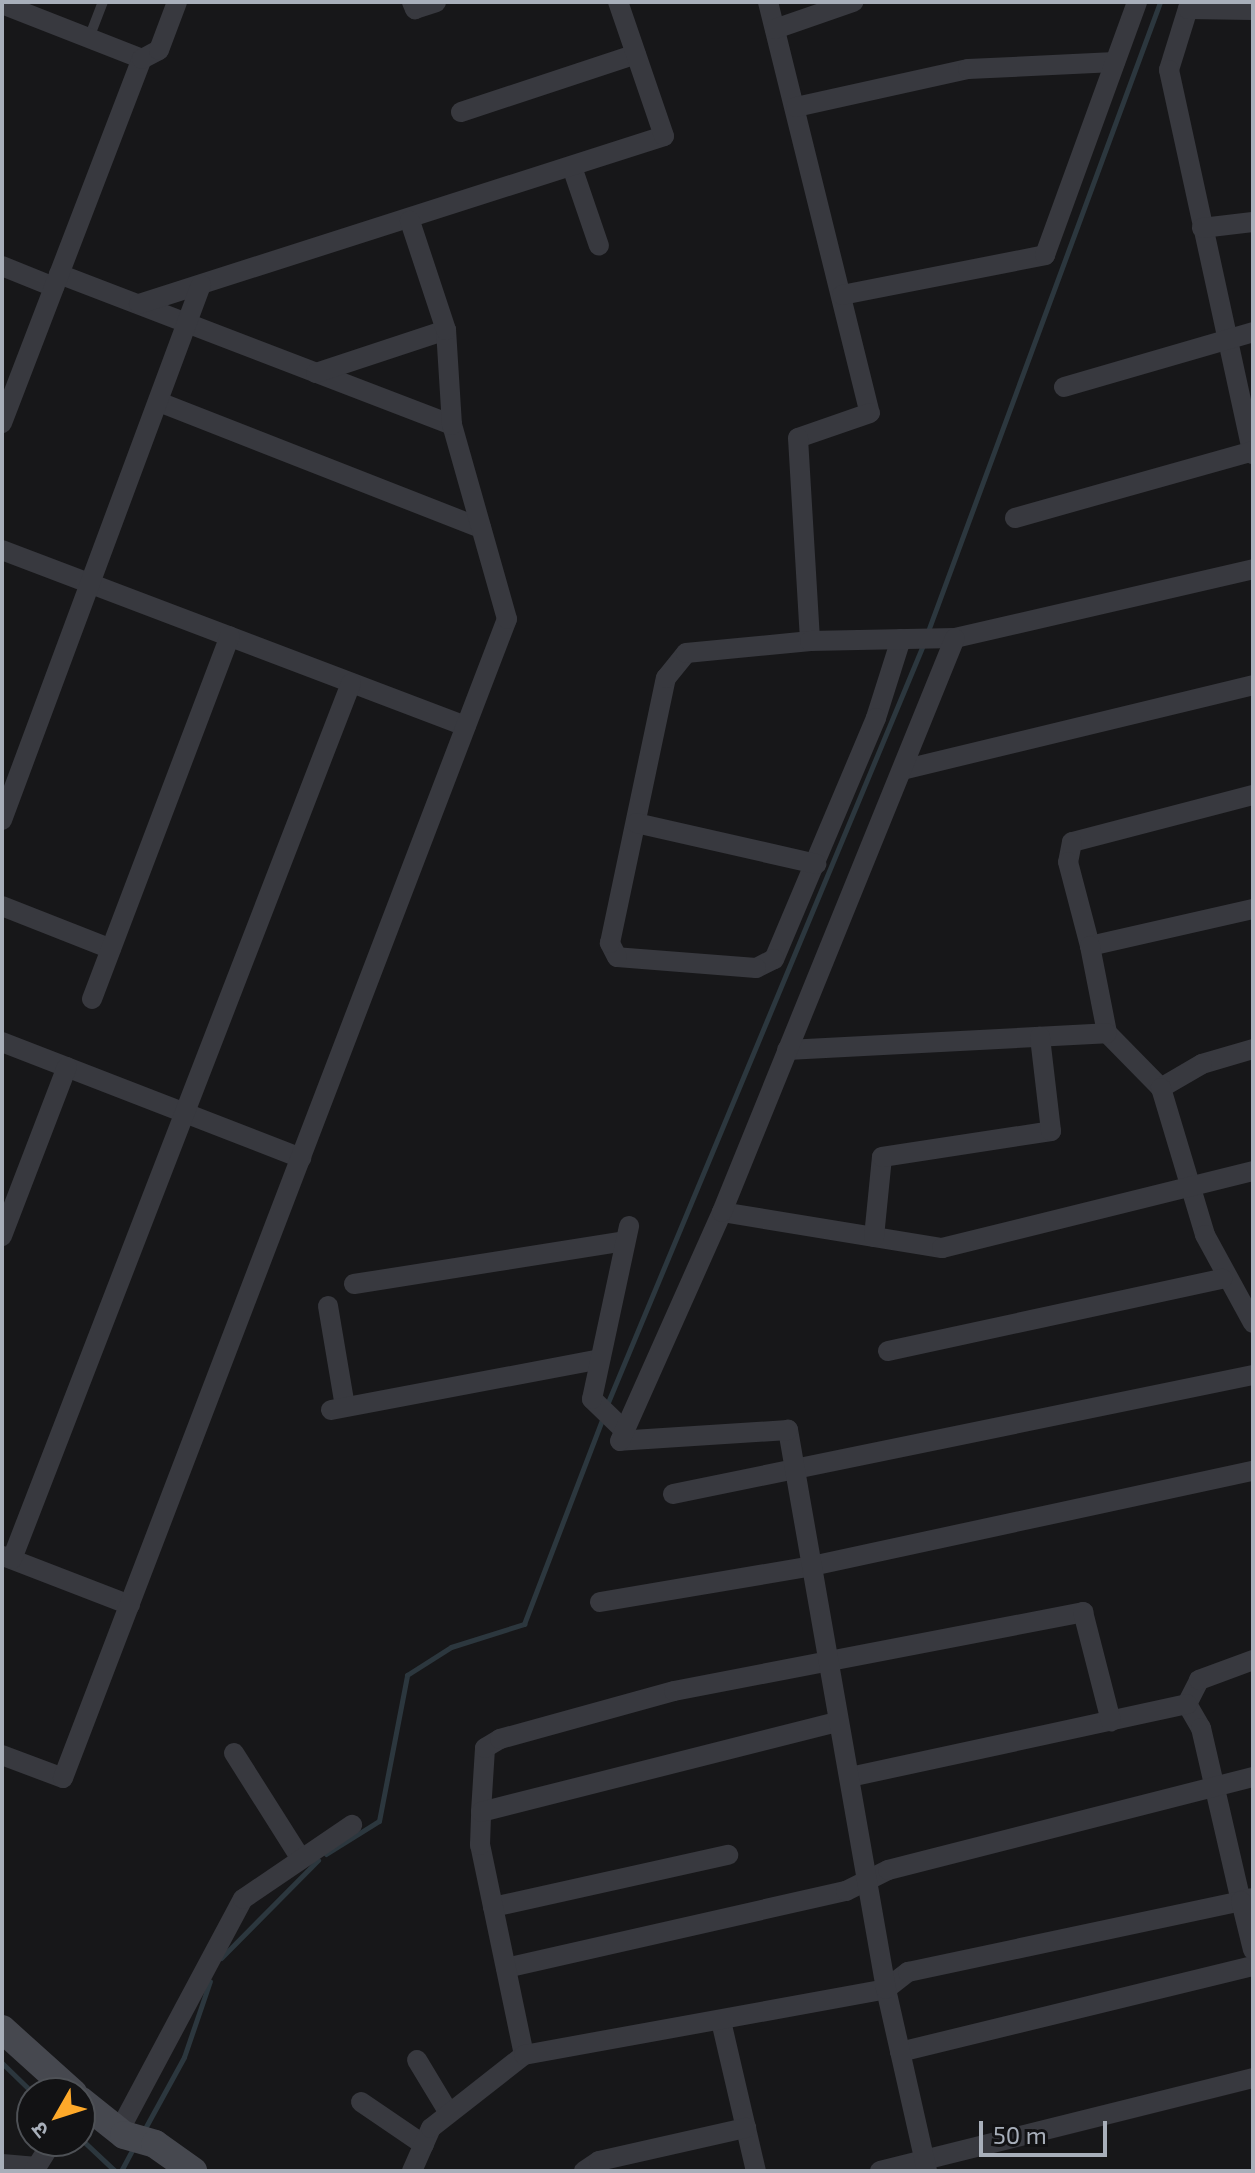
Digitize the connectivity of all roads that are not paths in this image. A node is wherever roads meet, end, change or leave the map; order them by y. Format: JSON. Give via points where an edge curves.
{"nodes":[{"id":1,"x":103,"y":2,"type":"edge"},
{"id":2,"x":177,"y":2,"type":"edge"},
{"id":3,"x":412,"y":2,"type":"edge"},
{"id":4,"x":436,"y":2,"type":"edge"},
{"id":5,"x":618,"y":2,"type":"edge"},
{"id":6,"x":768,"y":2,"type":"edge"},
{"id":7,"x":853,"y":2,"type":"edge"},
{"id":8,"x":1137,"y":2,"type":"edge"},
{"id":9,"x":2,"y":4,"type":"edge"},
{"id":10,"x":1189,"y":5,"type":"edge"},
{"id":11,"x":1253,"y":10,"type":"edge"},
{"id":12,"x":775,"y":29,"type":"junction"},
{"id":13,"x":89,"y":38,"type":"junction"},
{"id":14,"x":636,"y":54,"type":"junction"},
{"id":15,"x":142,"y":59,"type":"junction"},
{"id":16,"x":1115,"y":62,"type":"junction"},
{"id":17,"x":796,"y":107,"type":"junction"},
{"id":18,"x":461,"y":112,"type":"dead end"},
{"id":19,"x":572,"y":167,"type":"junction"},
{"id":20,"x":410,"y":221,"type":"junction"},
{"id":21,"x":1253,"y":222,"type":"edge"},
{"id":22,"x":1202,"y":228,"type":"junction"},
{"id":23,"x":599,"y":246,"type":"dead end"},
{"id":24,"x":2,"y":266,"type":"edge"},
{"id":25,"x":57,"y":280,"type":"junction"},
{"id":26,"x":201,"y":285,"type":"junction"},
{"id":27,"x":842,"y":295,"type":"junction"},
{"id":28,"x":139,"y":304,"type":"junction"},
{"id":29,"x":188,"y":323,"type":"junction"},
{"id":30,"x":446,"y":330,"type":"junction"},
{"id":31,"x":1253,"y":332,"type":"edge"},
{"id":32,"x":1227,"y":340,"type":"junction"},
{"id":33,"x":316,"y":373,"type":"junction"},
{"id":34,"x":1064,"y":387,"type":"dead end"},
{"id":35,"x":159,"y":402,"type":"junction"},
{"id":36,"x":2,"y":423,"type":"edge"},
{"id":37,"x":452,"y":425,"type":"junction"},
{"id":38,"x":1253,"y":452,"type":"edge"},
{"id":39,"x":1015,"y":518,"type":"dead end"},
{"id":40,"x":481,"y":528,"type":"junction"},
{"id":41,"x":2,"y":550,"type":"edge"},
{"id":42,"x":1253,"y":569,"type":"edge"},
{"id":43,"x":93,"y":584,"type":"junction"},
{"id":44,"x":230,"y":636,"type":"junction"},
{"id":45,"x":946,"y":638,"type":"junction"},
{"id":46,"x":907,"y":639,"type":"junction"},
{"id":47,"x":810,"y":641,"type":"junction"},
{"id":48,"x":351,"y":683,"type":"junction"},
{"id":49,"x":1253,"y":685,"type":"edge"},
{"id":50,"x":466,"y":726,"type":"junction"},
{"id":51,"x":902,"y":770,"type":"junction"},
{"id":52,"x":1253,"y":795,"type":"edge"},
{"id":53,"x":2,"y":820,"type":"edge"},
{"id":54,"x":636,"y":823,"type":"junction"},
{"id":55,"x":816,"y":864,"type":"junction"},
{"id":56,"x":2,"y":906,"type":"edge"},
{"id":57,"x":1253,"y":909,"type":"edge"},
{"id":58,"x":1090,"y":946,"type":"junction"},
{"id":59,"x":111,"y":949,"type":"junction"},
{"id":60,"x":92,"y":999,"type":"dead end"},
{"id":61,"x":1107,"y":1033,"type":"junction"},
{"id":62,"x":1040,"y":1037,"type":"junction"},
{"id":63,"x":2,"y":1042,"type":"edge"},
{"id":64,"x":1253,"y":1049,"type":"edge"},
{"id":65,"x":787,"y":1050,"type":"junction"},
{"id":66,"x":67,"y":1067,"type":"junction"},
{"id":67,"x":1161,"y":1088,"type":"junction"},
{"id":68,"x":184,"y":1113,"type":"junction"},
{"id":69,"x":301,"y":1158,"type":"junction"},
{"id":70,"x":1253,"y":1171,"type":"edge"},
{"id":71,"x":2,"y":1177,"type":"edge"},
{"id":72,"x":22,"y":1185,"type":"junction"},
{"id":73,"x":1192,"y":1189,"type":"junction"},
{"id":74,"x":722,"y":1212,"type":"junction"},
{"id":75,"x":2,"y":1236,"type":"edge"},
{"id":76,"x":874,"y":1237,"type":"junction"},
{"id":77,"x":1222,"y":1279,"type":"junction"},
{"id":78,"x":354,"y":1284,"type":"dead end"},
{"id":79,"x":328,"y":1306,"type":"dead end"},
{"id":80,"x":1253,"y":1323,"type":"edge"},
{"id":81,"x":888,"y":1351,"type":"dead end"},
{"id":82,"x":600,"y":1359,"type":"junction"},
{"id":83,"x":1253,"y":1375,"type":"edge"},
{"id":84,"x":625,"y":1431,"type":"junction"},
{"id":85,"x":1253,"y":1471,"type":"edge"},
{"id":86,"x":794,"y":1474,"type":"junction"},
{"id":87,"x":673,"y":1494,"type":"dead end"},
{"id":88,"x":7,"y":1557,"type":"edge"},
{"id":89,"x":812,"y":1566,"type":"junction"},
{"id":90,"x":600,"y":1602,"type":"dead end"},
{"id":91,"x":130,"y":1605,"type":"junction"},
{"id":92,"x":1253,"y":1660,"type":"edge"},
{"id":93,"x":830,"y":1664,"type":"junction"},
{"id":94,"x":1187,"y":1704,"type":"junction"},
{"id":95,"x":1111,"y":1721,"type":"junction"},
{"id":96,"x":836,"y":1722,"type":"junction"},
{"id":97,"x":234,"y":1753,"type":"dead end"},
{"id":98,"x":2,"y":1755,"type":"edge"},
{"id":99,"x":850,"y":1777,"type":"junction"},
{"id":100,"x":1253,"y":1777,"type":"edge"},
{"id":101,"x":1216,"y":1788,"type":"junction"},
{"id":102,"x":481,"y":1812,"type":"junction"},
{"id":103,"x":352,"y":1825,"type":"dead end"},
{"id":104,"x":728,"y":1855,"type":"dead end"},
{"id":105,"x":301,"y":1859,"type":"junction"},
{"id":106,"x":867,"y":1880,"type":"junction"},
{"id":107,"x":1247,"y":1899,"type":"edge"},
{"id":108,"x":493,"y":1907,"type":"junction"},
{"id":109,"x":1253,"y":1950,"type":"edge"},
{"id":110,"x":1253,"y":1966,"type":"edge"},
{"id":111,"x":506,"y":1968,"type":"junction"},
{"id":112,"x":886,"y":1989,"type":"junction"},
{"id":113,"x":721,"y":2021,"type":"junction"},
{"id":114,"x":2,"y":2029,"type":"edge"},
{"id":115,"x":900,"y":2052,"type":"junction"},
{"id":116,"x":524,"y":2055,"type":"junction"},
{"id":117,"x":417,"y":2060,"type":"dead end"},
{"id":118,"x":53,"y":2077,"type":"edge"},
{"id":119,"x":1253,"y":2078,"type":"edge"},
{"id":120,"x":361,"y":2102,"type":"dead end"},
{"id":121,"x":449,"y":2113,"type":"junction"},
{"id":122,"x":96,"y":2114,"type":"edge"},
{"id":123,"x":746,"y":2128,"type":"junction"},
{"id":124,"x":122,"y":2133,"type":"junction"},
{"id":125,"x":424,"y":2145,"type":"junction"},
{"id":126,"x":925,"y":2163,"type":"edge"},
{"id":127,"x":2,"y":2164,"type":"edge"},
{"id":128,"x":34,"y":2169,"type":"edge"},
{"id":129,"x":193,"y":2171,"type":"edge"},
{"id":130,"x":412,"y":2171,"type":"edge"},
{"id":131,"x":584,"y":2171,"type":"edge"},
{"id":132,"x":756,"y":2171,"type":"edge"},
{"id":133,"x":880,"y":2171,"type":"edge"}],
"edges":[{"from":1,"to":13,"type":"lane"},
{"from":2,"to":15,"type":"street","via":[[159,50]]},
{"from":3,"to":4,"type":"street","via":[[415,9]]},
{"from":5,"to":14,"type":"street"},
{"from":6,"to":12,"type":"street"},
{"from":7,"to":12,"type":"street"},
{"from":8,"to":16,"type":"street"},
{"from":9,"to":13,"type":"street"},
{"from":10,"to":11,"type":"street"},
{"from":10,"to":22,"type":"street","via":[[1169,70]]},
{"from":12,"to":17,"type":"street"},
{"from":13,"to":15,"type":"street"},
{"from":14,"to":18,"type":"street"},
{"from":14,"to":19,"type":"street","via":[[664,136]]},
{"from":15,"to":25,"type":"street"},
{"from":16,"to":17,"type":"street","via":[[968,69]]},
{"from":16,"to":27,"type":"street","via":[[1045,255]]},
{"from":17,"to":27,"type":"street"},
{"from":19,"to":20,"type":"street"},
{"from":19,"to":23,"type":"street"},
{"from":20,"to":26,"type":"street"},
{"from":20,"to":30,"type":"street"},
{"from":21,"to":22,"type":"street"},
{"from":22,"to":32,"type":"street"},
{"from":24,"to":25,"type":"street"},
{"from":25,"to":28,"type":"street"},
{"from":25,"to":36,"type":"street"},
{"from":26,"to":28,"type":"street"},
{"from":26,"to":29,"type":"street"},
{"from":27,"to":47,"type":"street","via":[[870,413],[798,438]]},
{"from":28,"to":29,"type":"street"},
{"from":29,"to":33,"type":"street"},
{"from":29,"to":35,"type":"street"},
{"from":30,"to":33,"type":"street"},
{"from":30,"to":37,"type":"street"},
{"from":31,"to":32,"type":"street"},
{"from":32,"to":34,"type":"street"},
{"from":32,"to":38,"type":"street"},
{"from":33,"to":37,"type":"street"},
{"from":35,"to":40,"type":"street"},
{"from":35,"to":43,"type":"street"},
{"from":37,"to":40,"type":"street"},
{"from":38,"to":39,"type":"street"},
{"from":40,"to":50,"type":"street","via":[[507,619]]},
{"from":41,"to":43,"type":"street"},
{"from":42,"to":45,"type":"street"},
{"from":43,"to":44,"type":"street"},
{"from":43,"to":53,"type":"street"},
{"from":44,"to":48,"type":"street"},
{"from":44,"to":59,"type":"street"},
{"from":45,"to":46,"type":"street"},
{"from":45,"to":51,"type":"street"},
{"from":46,"to":47,"type":"street"},
{"from":46,"to":55,"type":"street"},
{"from":47,"to":54,"type":"street","via":[[686,653],[672,663]]},
{"from":48,"to":50,"type":"street"},
{"from":48,"to":68,"type":"street"},
{"from":49,"to":51,"type":"street"},
{"from":50,"to":69,"type":"street"},
{"from":51,"to":65,"type":"street"},
{"from":52,"to":58,"type":"street","via":[[1072,842],[1068,862]]},
{"from":54,"to":55,"type":"street"},
{"from":54,"to":55,"type":"street","via":[[610,943],[617,957],[763,966],[774,959]]},
{"from":56,"to":59,"type":"street"},
{"from":57,"to":58,"type":"street"},
{"from":58,"to":61,"type":"street"},
{"from":59,"to":60,"type":"street"},
{"from":61,"to":62,"type":"street"},
{"from":61,"to":67,"type":"street"},
{"from":62,"to":65,"type":"street"},
{"from":62,"to":76,"type":"street","via":[[1051,1131],[882,1157]]},
{"from":63,"to":66,"type":"street"},
{"from":64,"to":67,"type":"street","via":[[1202,1064]]},
{"from":65,"to":74,"type":"street"},
{"from":66,"to":68,"type":"street"},
{"from":66,"to":72,"type":"street"},
{"from":67,"to":73,"type":"street"},
{"from":68,"to":69,"type":"street"},
{"from":68,"to":88,"type":"street"},
{"from":69,"to":91,"type":"street"},
{"from":70,"to":73,"type":"street"},
{"from":71,"to":72,"type":"street"},
{"from":72,"to":75,"type":"street"},
{"from":73,"to":76,"type":"street","via":[[942,1248]]},
{"from":73,"to":77,"type":"street"},
{"from":74,"to":76,"type":"street"},
{"from":74,"to":84,"type":"street"},
{"from":77,"to":80,"type":"street"},
{"from":77,"to":81,"type":"street"},
{"from":78,"to":82,"type":"street","via":[[627,1233]]},
{"from":79,"to":82,"type":"street","via":[[338,1408]]},
{"from":82,"to":84,"type":"street","via":[[592,1399]]},
{"from":83,"to":86,"type":"street"},
{"from":84,"to":86,"type":"street","via":[[620,1441],[788,1430]]},
{"from":85,"to":89,"type":"street"},
{"from":86,"to":87,"type":"street"},
{"from":86,"to":89,"type":"street"},
{"from":88,"to":91,"type":"street"},
{"from":89,"to":90,"type":"street"},
{"from":89,"to":93,"type":"street"},
{"from":91,"to":98,"type":"street","via":[[63,1778]]},
{"from":92,"to":94,"type":"street","via":[[1199,1680]]},
{"from":93,"to":95,"type":"street","via":[[1083,1612]]},
{"from":93,"to":96,"type":"street"},
{"from":93,"to":102,"type":"street","via":[[674,1691],[490,1743]]},
{"from":94,"to":95,"type":"street"},
{"from":94,"to":101,"type":"street"},
{"from":95,"to":99,"type":"street"},
{"from":96,"to":99,"type":"street"},
{"from":96,"to":102,"type":"street"},
{"from":97,"to":105,"type":"street"},
{"from":99,"to":106,"type":"street"},
{"from":100,"to":101,"type":"street"},
{"from":101,"to":106,"type":"street"},
{"from":101,"to":107,"type":"street"},
{"from":102,"to":108,"type":"street"},
{"from":103,"to":105,"type":"street"},
{"from":104,"to":108,"type":"street"},
{"from":105,"to":124,"type":"street","via":[[243,1899]]},
{"from":106,"to":111,"type":"street","via":[[674,1934]]},
{"from":106,"to":112,"type":"street"},
{"from":107,"to":109,"type":"street"},
{"from":107,"to":112,"type":"street","via":[[908,1972]]},
{"from":108,"to":111,"type":"street"},
{"from":110,"to":115,"type":"street"},
{"from":111,"to":116,"type":"street"},
{"from":112,"to":113,"type":"street"},
{"from":112,"to":115,"type":"street"},
{"from":113,"to":116,"type":"street"},
{"from":113,"to":123,"type":"street"},
{"from":114,"to":118,"type":"street"},
{"from":115,"to":126,"type":"street"},
{"from":116,"to":121,"type":"street"},
{"from":117,"to":121,"type":"street"},
{"from":119,"to":126,"type":"street"},
{"from":120,"to":125,"type":"street"},
{"from":121,"to":125,"type":"street"},
{"from":122,"to":124,"type":"street"},
{"from":123,"to":131,"type":"street","via":[[599,2161]]},
{"from":123,"to":132,"type":"street"},
{"from":124,"to":129,"type":"street","via":[[155,2144]]},
{"from":125,"to":130,"type":"street"},
{"from":126,"to":133,"type":"street"},
{"from":127,"to":128,"type":"street"}]}
